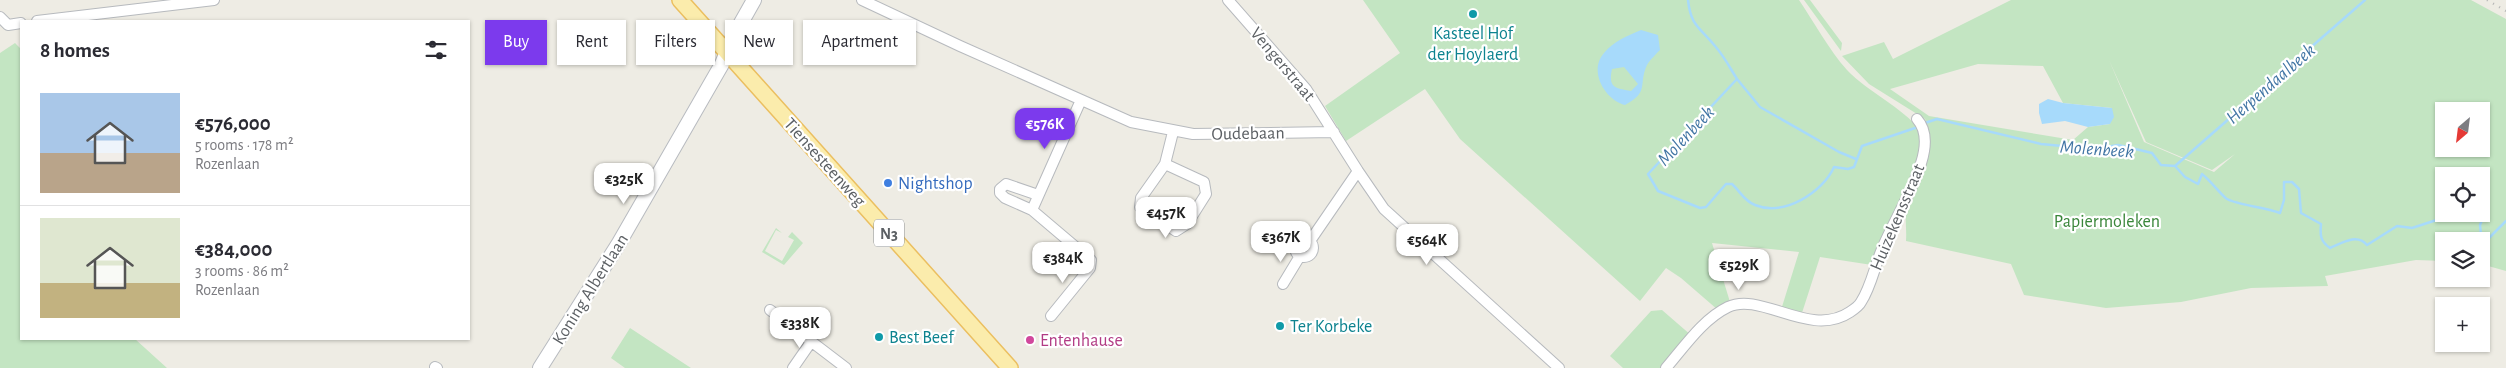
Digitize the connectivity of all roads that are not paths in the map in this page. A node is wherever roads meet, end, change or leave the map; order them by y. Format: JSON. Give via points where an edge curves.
{"nodes":[{"id":1,"x":214,"y":0,"type":"edge"},
{"id":2,"x":680,"y":0,"type":"edge"},
{"id":3,"x":754,"y":0,"type":"edge"},
{"id":4,"x":862,"y":0,"type":"edge"},
{"id":5,"x":1228,"y":0,"type":"edge"},
{"id":6,"x":0,"y":17,"type":"edge"},
{"id":7,"x":45,"y":20,"type":"edge"},
{"id":8,"x":743,"y":20,"type":"edge"},
{"id":9,"x":20,"y":23,"type":"edge"},
{"id":10,"x":725,"y":50,"type":"edge"},
{"id":11,"x":725,"y":58,"type":"edge"},
{"id":12,"x":739,"y":65,"type":"edge"},
{"id":13,"x":1081,"y":100,"type":"junction"},
{"id":14,"x":1917,"y":119,"type":"dead end"},
{"id":15,"x":1173,"y":132,"type":"junction"},
{"id":16,"x":1334,"y":132,"type":"junction"},
{"id":17,"x":1165,"y":164,"type":"junction"},
{"id":18,"x":1358,"y":171,"type":"junction"},
{"id":19,"x":1038,"y":195,"type":"junction"},
{"id":20,"x":1032,"y":210,"type":"junction"},
{"id":21,"x":1282,"y":284,"type":"dead end"},
{"id":22,"x":770,"y":310,"type":"dead end"},
{"id":23,"x":1051,"y":316,"type":"dead end"},
{"id":24,"x":812,"y":342,"type":"junction"},
{"id":25,"x":540,"y":368,"type":"edge"},
{"id":26,"x":793,"y":368,"type":"edge"},
{"id":27,"x":846,"y":368,"type":"edge"},
{"id":28,"x":1010,"y":368,"type":"edge"},
{"id":29,"x":1559,"y":368,"type":"edge"},
{"id":30,"x":1666,"y":368,"type":"edge"}],
"edges":[{"from":1,"to":7,"type":"street"},
{"from":2,"to":10,"type":"main road","name":"Tiensesteenweg","number":"N3"},
{"from":3,"to":8,"type":"street","name":"Koning Albertlaan"},
{"from":4,"to":13,"type":"street","name":"Oudebaan"},
{"from":5,"to":16,"type":"street","name":"Vengerstraat","via":[[1297,78]]},
{"from":6,"to":9,"type":"street","via":[[8,25]]},
{"from":11,"to":25,"type":"street","name":"Koning Albertlaan","via":[[619,243]]},
{"from":12,"to":28,"type":"main road","name":"Tiensesteenweg","number":"N3"},
{"from":13,"to":15,"type":"street","name":"Oudebaan","via":[[1132,122]]},
{"from":13,"to":19,"type":"street"},
{"from":14,"to":30,"type":"street","name":"Huizekensstraat","via":[[1925,141],[1922,161],[1861,302],[1851,312],[1832,320],[1811,320],[1750,305],[1730,306],[1700,329]]},
{"from":15,"to":16,"type":"street","name":"Oudebaan"},
{"from":15,"to":17,"type":"street"},
{"from":16,"to":18,"type":"street"},
{"from":17,"to":17,"type":"street","via":[[1141,198],[1140,207],[1176,231],[1187,224],[1206,194],[1204,182]]},
{"from":18,"to":21,"type":"street","via":[[1310,241],[1312,253],[1300,256]]},
{"from":18,"to":29,"type":"street","via":[[1393,218]]},
{"from":19,"to":20,"type":"street"},
{"from":19,"to":20,"type":"street","via":[[1006,184],[1000,189],[1005,198]]},
{"from":20,"to":23,"type":"street","via":[[1091,260],[1090,268]]},
{"from":22,"to":24,"type":"street"},
{"from":24,"to":26,"type":"street"},
{"from":24,"to":27,"type":"street"}]}
